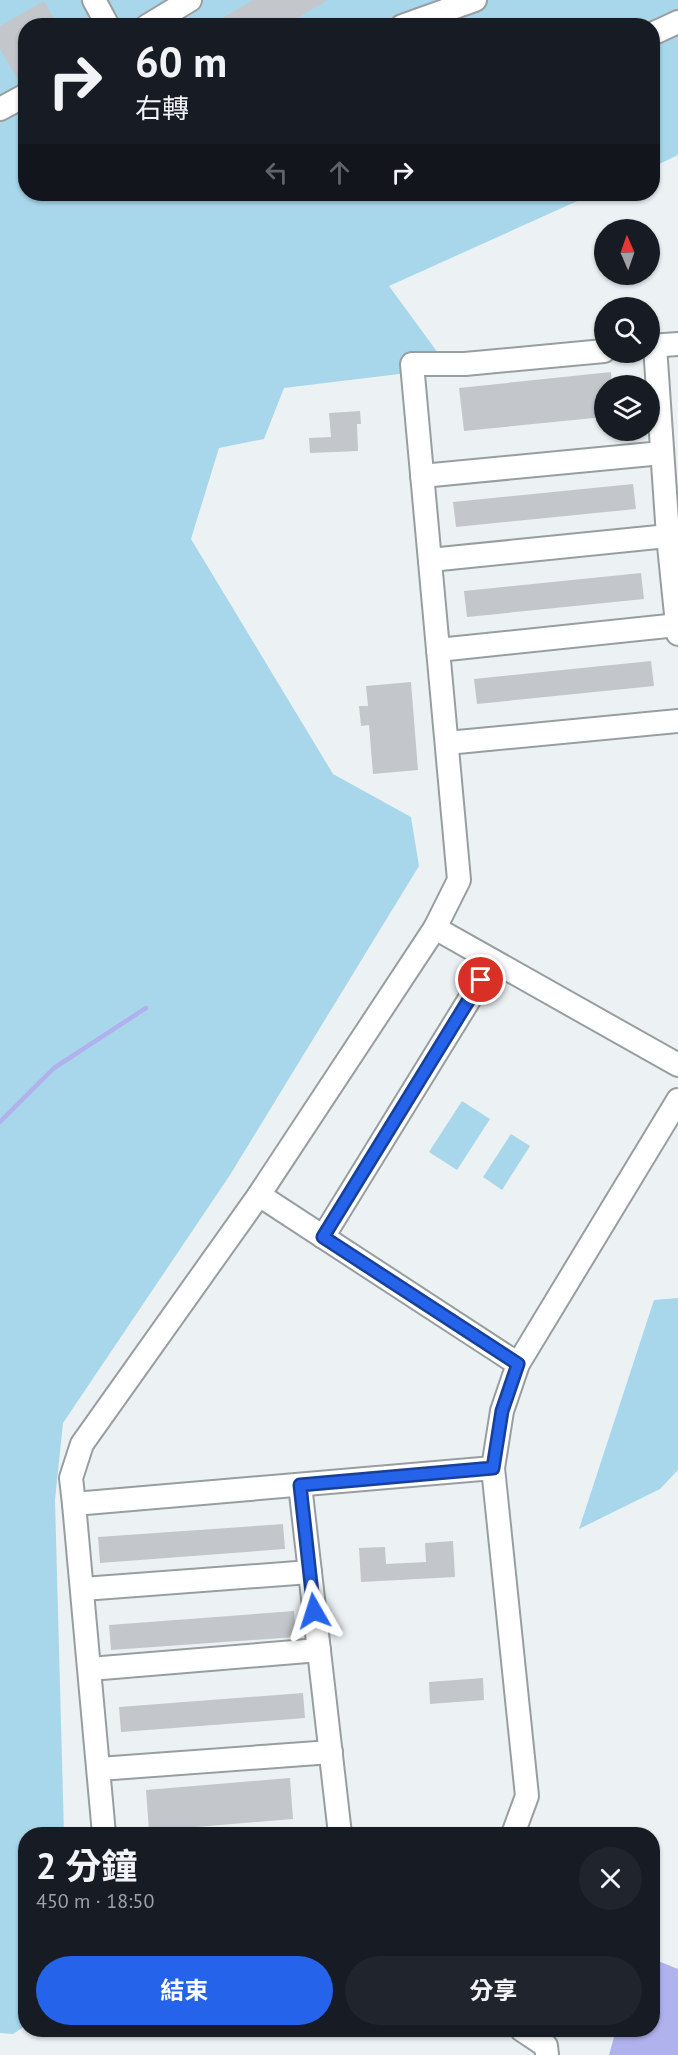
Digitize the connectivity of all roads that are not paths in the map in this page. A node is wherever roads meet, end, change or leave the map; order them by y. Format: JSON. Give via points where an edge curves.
{"nodes":[{"id":1,"x":94,"y":0,"type":"edge"},
{"id":2,"x":190,"y":0,"type":"edge"},
{"id":3,"x":475,"y":0,"type":"edge"},
{"id":4,"x":104,"y":18,"type":"edge"},
{"id":5,"x":160,"y":18,"type":"edge"},
{"id":6,"x":424,"y":18,"type":"edge"},
{"id":7,"x":678,"y":22,"type":"edge"},
{"id":8,"x":660,"y":30,"type":"edge"},
{"id":9,"x":18,"y":99,"type":"edge"},
{"id":10,"x":0,"y":109,"type":"edge"},
{"id":11,"x":678,"y":344,"type":"edge"},
{"id":12,"x":660,"y":345,"type":"edge"},
{"id":13,"x":594,"y":352,"type":"edge"},
{"id":14,"x":654,"y":363,"type":"edge"},
{"id":15,"x":662,"y":453,"type":"junction"},
{"id":16,"x":422,"y":476,"type":"junction"},
{"id":17,"x":673,"y":536,"type":"edge"},
{"id":18,"x":430,"y":560,"type":"junction"},
{"id":19,"x":678,"y":625,"type":"edge"},
{"id":20,"x":678,"y":634,"type":"edge"},
{"id":21,"x":438,"y":650,"type":"junction"},
{"id":22,"x":678,"y":721,"type":"edge"},
{"id":23,"x":447,"y":743,"type":"junction"},
{"id":24,"x":435,"y":928,"type":"junction"},
{"id":25,"x":494,"y":961,"type":"junction"},
{"id":26,"x":678,"y":1065,"type":"edge"},
{"id":27,"x":678,"y":1100,"type":"edge"},
{"id":28,"x":259,"y":1195,"type":"junction"},
{"id":29,"x":323,"y":1237,"type":"junction"},
{"id":30,"x":518,"y":1364,"type":"junction"},
{"id":31,"x":493,"y":1468,"type":"junction"},
{"id":32,"x":300,"y":1485,"type":"junction"},
{"id":33,"x":74,"y":1504,"type":"junction"},
{"id":34,"x":310,"y":1572,"type":"junction"},
{"id":35,"x":83,"y":1589,"type":"junction"},
{"id":36,"x":319,"y":1650,"type":"junction"},
{"id":37,"x":90,"y":1670,"type":"junction"},
{"id":38,"x":331,"y":1752,"type":"junction"},
{"id":39,"x":99,"y":1769,"type":"junction"},
{"id":40,"x":103,"y":1827,"type":"edge"},
{"id":41,"x":339,"y":1827,"type":"edge"},
{"id":42,"x":516,"y":1827,"type":"edge"},
{"id":43,"x":532,"y":2037,"type":"edge"},
{"id":44,"x":547,"y":2055,"type":"edge"}],
"edges":[{"from":1,"to":4,"type":"street"},
{"from":2,"to":5,"type":"street"},
{"from":3,"to":6,"type":"street"},
{"from":7,"to":8,"type":"street"},
{"from":9,"to":10,"type":"street"},
{"from":11,"to":12,"type":"street"},
{"from":13,"to":16,"type":"street","via":[[465,364],[412,364]]},
{"from":14,"to":15,"type":"street"},
{"from":15,"to":16,"type":"street"},
{"from":15,"to":17,"type":"street"},
{"from":16,"to":18,"type":"street"},
{"from":17,"to":18,"type":"street"},
{"from":17,"to":19,"type":"street"},
{"from":18,"to":21,"type":"street"},
{"from":19,"to":20,"type":"street"},
{"from":19,"to":21,"type":"street"},
{"from":21,"to":23,"type":"street"},
{"from":22,"to":23,"type":"street"},
{"from":23,"to":24,"type":"street","via":[[459,880]]},
{"from":24,"to":25,"type":"street"},
{"from":24,"to":28,"type":"street"},
{"from":25,"to":26,"type":"street"},
{"from":25,"to":29,"type":"street"},
{"from":27,"to":30,"type":"street"},
{"from":28,"to":29,"type":"street"},
{"from":28,"to":33,"type":"street","via":[[82,1444],[71,1478]]},
{"from":29,"to":30,"type":"street"},
{"from":30,"to":31,"type":"street","via":[[502,1411]]},
{"from":31,"to":32,"type":"street"},
{"from":31,"to":42,"type":"street","via":[[527,1796]]},
{"from":32,"to":33,"type":"street"},
{"from":32,"to":34,"type":"street"},
{"from":33,"to":35,"type":"street"},
{"from":34,"to":35,"type":"street"},
{"from":34,"to":36,"type":"street"},
{"from":35,"to":37,"type":"street"},
{"from":36,"to":37,"type":"street"},
{"from":36,"to":38,"type":"street"},
{"from":37,"to":39,"type":"street"},
{"from":38,"to":39,"type":"street"},
{"from":38,"to":41,"type":"street"},
{"from":39,"to":40,"type":"street"},
{"from":43,"to":44,"type":"street","via":[[546,2046]]}]}
